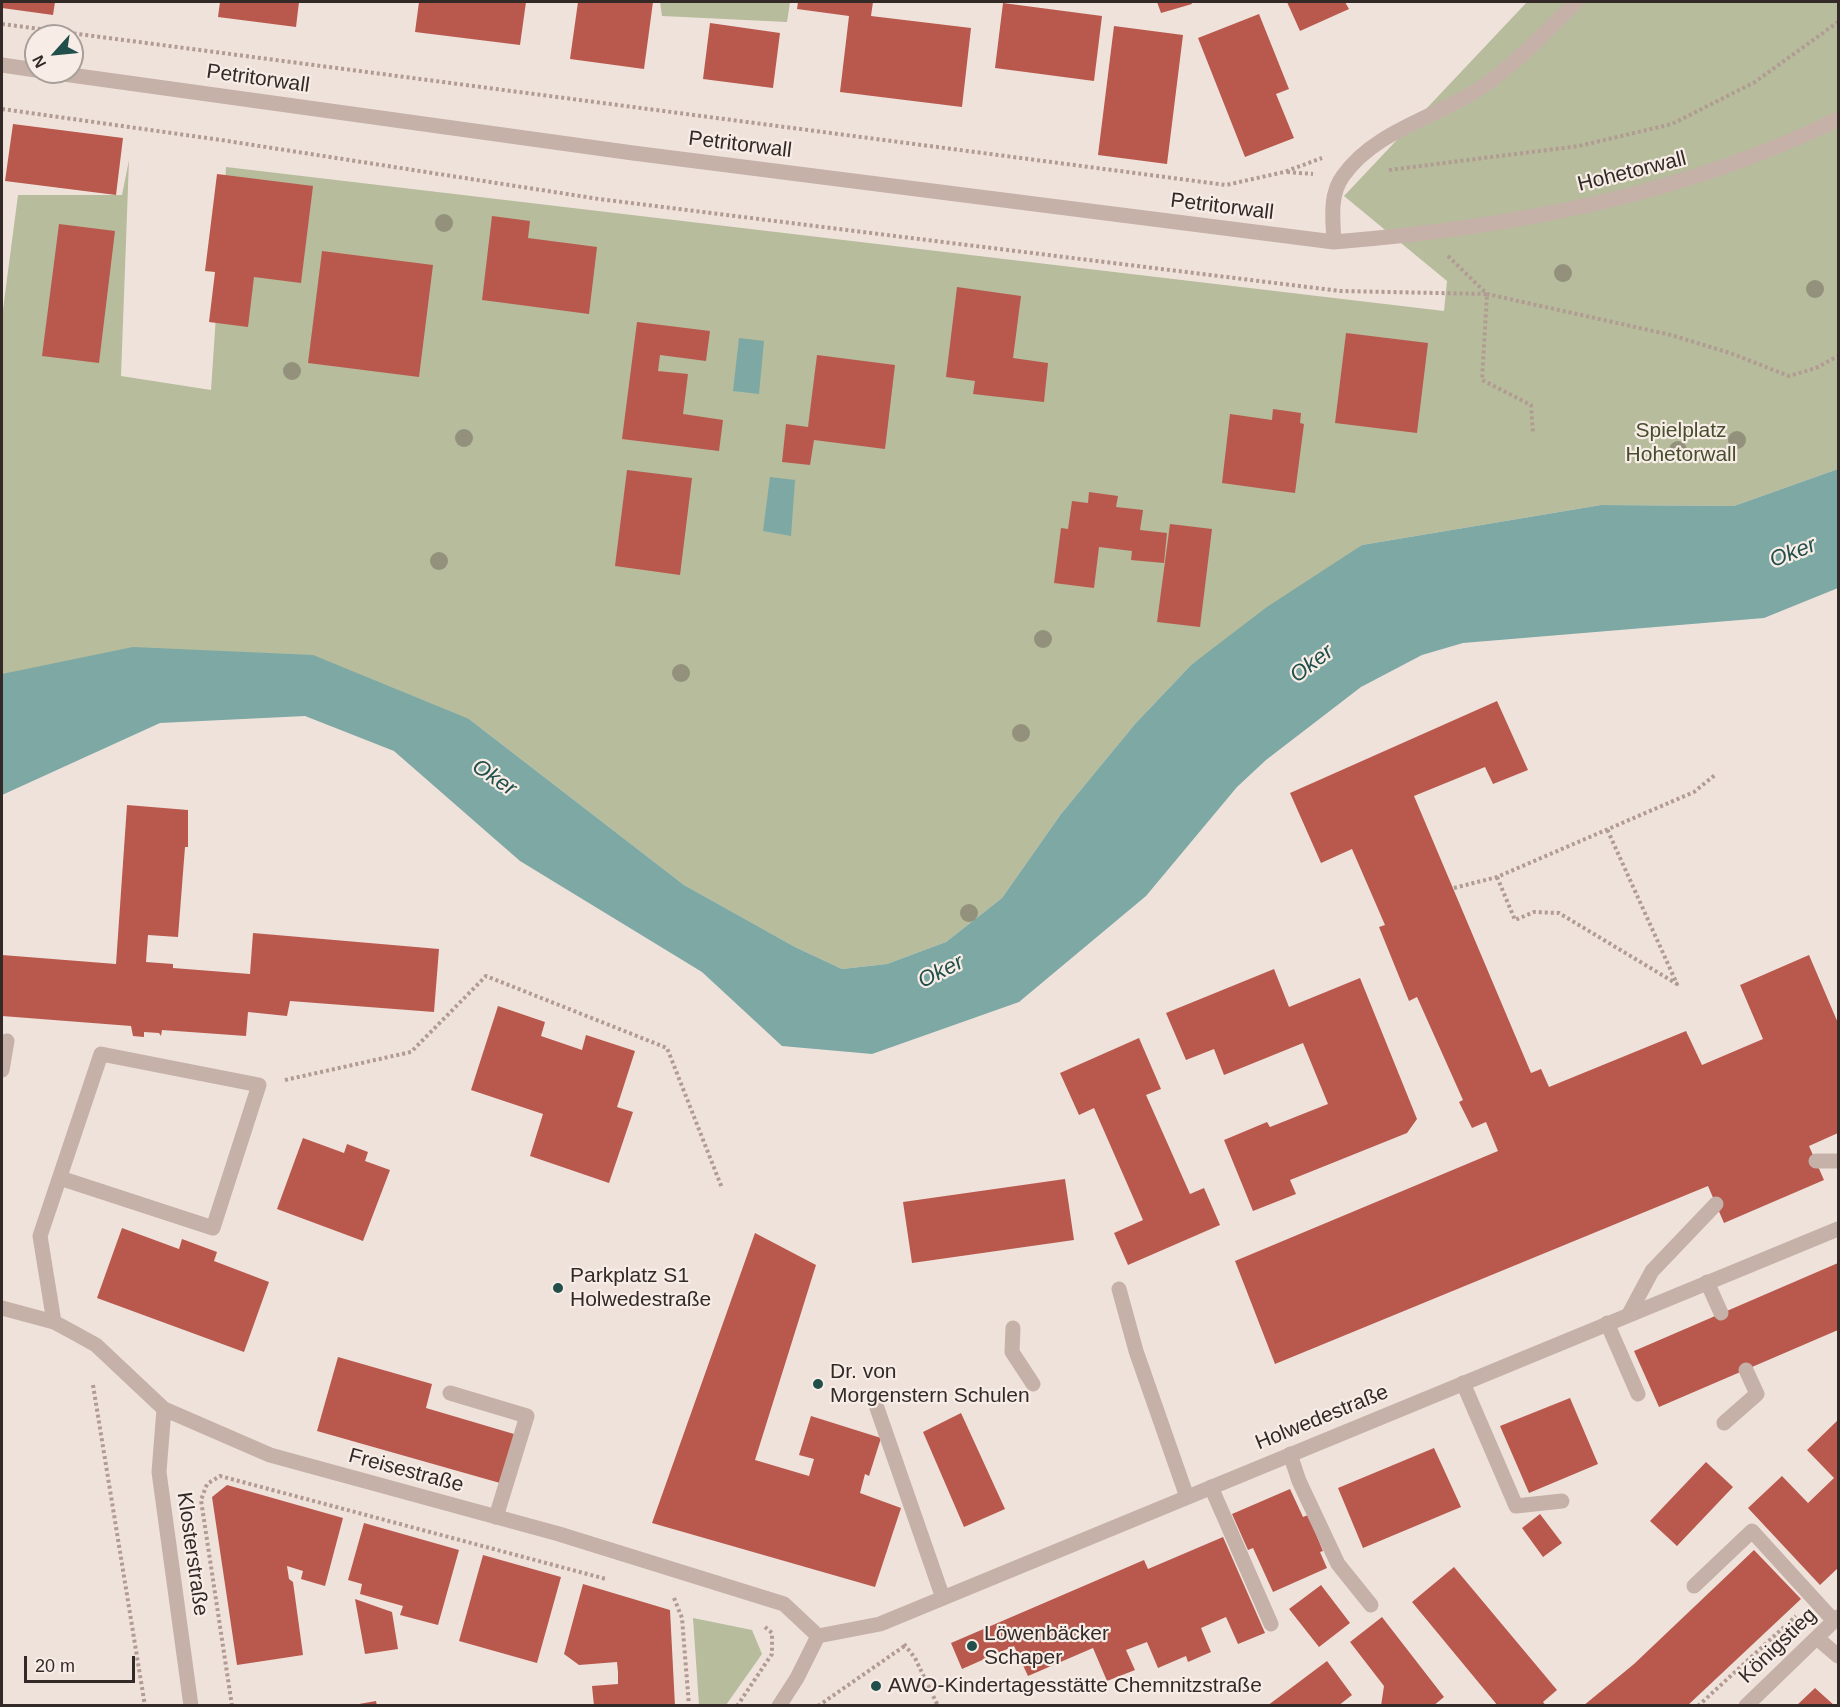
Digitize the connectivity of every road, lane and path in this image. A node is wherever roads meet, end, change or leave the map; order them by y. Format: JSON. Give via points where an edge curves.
{"nodes":[{"id":1,"x":1576,"y":2,"type":"edge"},
{"id":2,"x":1839,"y":22,"type":"edge"},
{"id":3,"x":2,"y":24,"type":"edge"},
{"id":4,"x":2,"y":66,"type":"edge"},
{"id":5,"x":24,"y":69,"type":"edge"},
{"id":6,"x":84,"y":77,"type":"edge"},
{"id":7,"x":2,"y":109,"type":"edge"},
{"id":8,"x":1839,"y":119,"type":"edge"},
{"id":9,"x":1328,"y":154,"type":"dead end"},
{"id":10,"x":1387,"y":170,"type":"dead end"},
{"id":11,"x":1284,"y":172,"type":"junction"},
{"id":12,"x":1342,"y":176,"type":"junction"},
{"id":13,"x":1426,"y":235,"type":"junction"},
{"id":14,"x":1334,"y":243,"type":"junction"},
{"id":15,"x":1487,"y":294,"type":"junction"},
{"id":16,"x":1839,"y":356,"type":"edge"},
{"id":17,"x":1533,"y":433,"type":"dead end"},
{"id":18,"x":1715,"y":776,"type":"dead end"},
{"id":19,"x":1607,"y":829,"type":"junction"},
{"id":20,"x":1497,"y":877,"type":"junction"},
{"id":21,"x":1454,"y":888,"type":"dead end"},
{"id":22,"x":7,"y":1041,"type":"dead end"},
{"id":23,"x":2,"y":1070,"type":"edge"},
{"id":24,"x":259,"y":1085,"type":"junction"},
{"id":25,"x":1816,"y":1161,"type":"dead end"},
{"id":26,"x":1839,"y":1161,"type":"edge"},
{"id":27,"x":60,"y":1178,"type":"junction"},
{"id":28,"x":722,"y":1188,"type":"dead end"},
{"id":29,"x":1716,"y":1204,"type":"dead end"},
{"id":30,"x":1839,"y":1229,"type":"edge"},
{"id":31,"x":1707,"y":1282,"type":"junction"},
{"id":32,"x":1119,"y":1289,"type":"dead end"},
{"id":33,"x":2,"y":1308,"type":"edge"},
{"id":34,"x":1721,"y":1313,"type":"dead end"},
{"id":35,"x":1629,"y":1314,"type":"junction"},
{"id":36,"x":54,"y":1322,"type":"junction"},
{"id":37,"x":1607,"y":1323,"type":"junction"},
{"id":38,"x":1013,"y":1328,"type":"dead end"},
{"id":39,"x":1746,"y":1370,"type":"dead end"},
{"id":40,"x":1463,"y":1383,"type":"junction"},
{"id":41,"x":1033,"y":1384,"type":"dead end"},
{"id":42,"x":93,"y":1385,"type":"dead end"},
{"id":43,"x":450,"y":1393,"type":"dead end"},
{"id":44,"x":1638,"y":1394,"type":"dead end"},
{"id":45,"x":877,"y":1408,"type":"dead end"},
{"id":46,"x":164,"y":1409,"type":"junction"},
{"id":47,"x":1724,"y":1423,"type":"dead end"},
{"id":48,"x":1290,"y":1454,"type":"junction"},
{"id":49,"x":1211,"y":1487,"type":"junction"},
{"id":50,"x":1187,"y":1497,"type":"junction"},
{"id":51,"x":1562,"y":1502,"type":"dead end"},
{"id":52,"x":496,"y":1517,"type":"junction"},
{"id":53,"x":617,"y":1582,"type":"dead end"},
{"id":54,"x":1694,"y":1586,"type":"dead end"},
{"id":55,"x":663,"y":1595,"type":"dead end"},
{"id":56,"x":674,"y":1598,"type":"junction"},
{"id":57,"x":943,"y":1598,"type":"junction"},
{"id":58,"x":1814,"y":1599,"type":"junction"},
{"id":59,"x":685,"y":1601,"type":"dead end"},
{"id":60,"x":1371,"y":1605,"type":"dead end"},
{"id":61,"x":1836,"y":1619,"type":"edge"},
{"id":62,"x":758,"y":1622,"type":"dead end"},
{"id":63,"x":879,"y":1624,"type":"junction"},
{"id":64,"x":1271,"y":1624,"type":"dead end"},
{"id":65,"x":818,"y":1636,"type":"junction"},
{"id":66,"x":1817,"y":1638,"type":"junction"},
{"id":67,"x":905,"y":1645,"type":"junction"},
{"id":68,"x":1839,"y":1656,"type":"edge"},
{"id":69,"x":146,"y":1706,"type":"edge"},
{"id":70,"x":191,"y":1706,"type":"edge"},
{"id":71,"x":232,"y":1706,"type":"edge"},
{"id":72,"x":689,"y":1706,"type":"edge"},
{"id":73,"x":737,"y":1706,"type":"edge"},
{"id":74,"x":779,"y":1706,"type":"edge"},
{"id":75,"x":818,"y":1706,"type":"edge"},
{"id":76,"x":938,"y":1706,"type":"edge"},
{"id":77,"x":1698,"y":1706,"type":"edge"},
{"id":78,"x":1746,"y":1706,"type":"edge"}],
"edges":[{"from":1,"to":12,"type":"street","via":[[1539,40],[1484,86],[1386,138]]},
{"from":2,"to":10,"type":"path","via":[[1755,82],[1672,124],[1579,146]]},
{"from":3,"to":11,"type":"path","via":[[1226,185]]},
{"from":4,"to":5,"type":"street"},
{"from":6,"to":14,"type":"street","name":"Petritorwall","via":[[633,153]]},
{"from":7,"to":15,"type":"path","via":[[599,199],[951,243],[1340,291]]},
{"from":8,"to":13,"type":"street","name":"Hohetorwall","via":[[1700,177],[1531,218]]},
{"from":9,"to":11,"type":"path"},
{"from":11,"to":12,"type":"path"},
{"from":12,"to":14,"type":"street","via":[[1333,199]]},
{"from":13,"to":14,"type":"street","name":"Petritorwall"},
{"from":13,"to":15,"type":"path"},
{"from":15,"to":16,"type":"path","via":[[1671,335],[1789,376]]},
{"from":15,"to":17,"type":"path","via":[[1482,380],[1531,405]]},
{"from":18,"to":19,"type":"path","via":[[1694,792]]},
{"from":19,"to":20,"type":"path"},
{"from":19,"to":20,"type":"path","via":[[1677,984],[1559,913],[1534,912],[1515,921]]},
{"from":20,"to":21,"type":"path"},
{"from":22,"to":23,"type":"street"},
{"from":24,"to":27,"type":"street","via":[[101,1054]]},
{"from":24,"to":27,"type":"street","via":[[213,1228]]},
{"from":24,"to":28,"type":"path","via":[[411,1052],[486,976],[667,1048]]},
{"from":25,"to":26,"type":"street"},
{"from":27,"to":36,"type":"street","via":[[40,1236]]},
{"from":29,"to":35,"type":"street","via":[[1652,1271]]},
{"from":30,"to":31,"type":"street","name":"Holwedestraße"},
{"from":31,"to":34,"type":"street"},
{"from":31,"to":35,"type":"street","name":"Holwedestraße"},
{"from":32,"to":50,"type":"street","via":[[1136,1351]]},
{"from":33,"to":36,"type":"street","name":"Freisestraße"},
{"from":35,"to":37,"type":"street","name":"Holwedestraße"},
{"from":36,"to":46,"type":"street","name":"Freisestraße","via":[[96,1345]]},
{"from":37,"to":40,"type":"street","name":"Holwedestraße"},
{"from":37,"to":44,"type":"street"},
{"from":38,"to":41,"type":"street","via":[[1012,1352]]},
{"from":39,"to":47,"type":"street","via":[[1757,1394]]},
{"from":40,"to":48,"type":"street","name":"Holwedestraße"},
{"from":40,"to":51,"type":"street","via":[[1516,1506]]},
{"from":42,"to":69,"type":"path"},
{"from":43,"to":52,"type":"street","via":[[527,1416]]},
{"from":45,"to":57,"type":"street"},
{"from":46,"to":52,"type":"street","name":"Freisestraße","via":[[270,1455]]},
{"from":46,"to":70,"type":"street","name":"Klosterstraße","via":[[159,1472]]},
{"from":48,"to":49,"type":"street","name":"Holwedestraße"},
{"from":48,"to":60,"type":"street","via":[[1338,1564]]},
{"from":49,"to":50,"type":"street","name":"Holwedestraße"},
{"from":49,"to":64,"type":"street"},
{"from":50,"to":57,"type":"street","name":"Holwedestraße"},
{"from":52,"to":65,"type":"street","name":"Freisestraße","via":[[784,1604]]},
{"from":53,"to":71,"type":"path","via":[[220,1476],[207,1484],[201,1500]]},
{"from":54,"to":58,"type":"street","via":[[1752,1531]]},
{"from":55,"to":56,"type":"path"},
{"from":56,"to":59,"type":"path"},
{"from":56,"to":72,"type":"path","via":[[682,1618]]},
{"from":57,"to":63,"type":"street","name":"Holwedestraße"},
{"from":58,"to":61,"type":"street"},
{"from":58,"to":77,"type":"path"},
{"from":61,"to":66,"type":"street","name":"Königstieg"},
{"from":62,"to":73,"type":"path","via":[[772,1633],[772,1654]]},
{"from":63,"to":65,"type":"street","name":"Holwedestraße"},
{"from":63,"to":67,"type":"path"},
{"from":65,"to":74,"type":"street"},
{"from":66,"to":68,"type":"street"},
{"from":66,"to":78,"type":"street","name":"Königstieg"},
{"from":67,"to":75,"type":"path"},
{"from":67,"to":76,"type":"path"}]}
